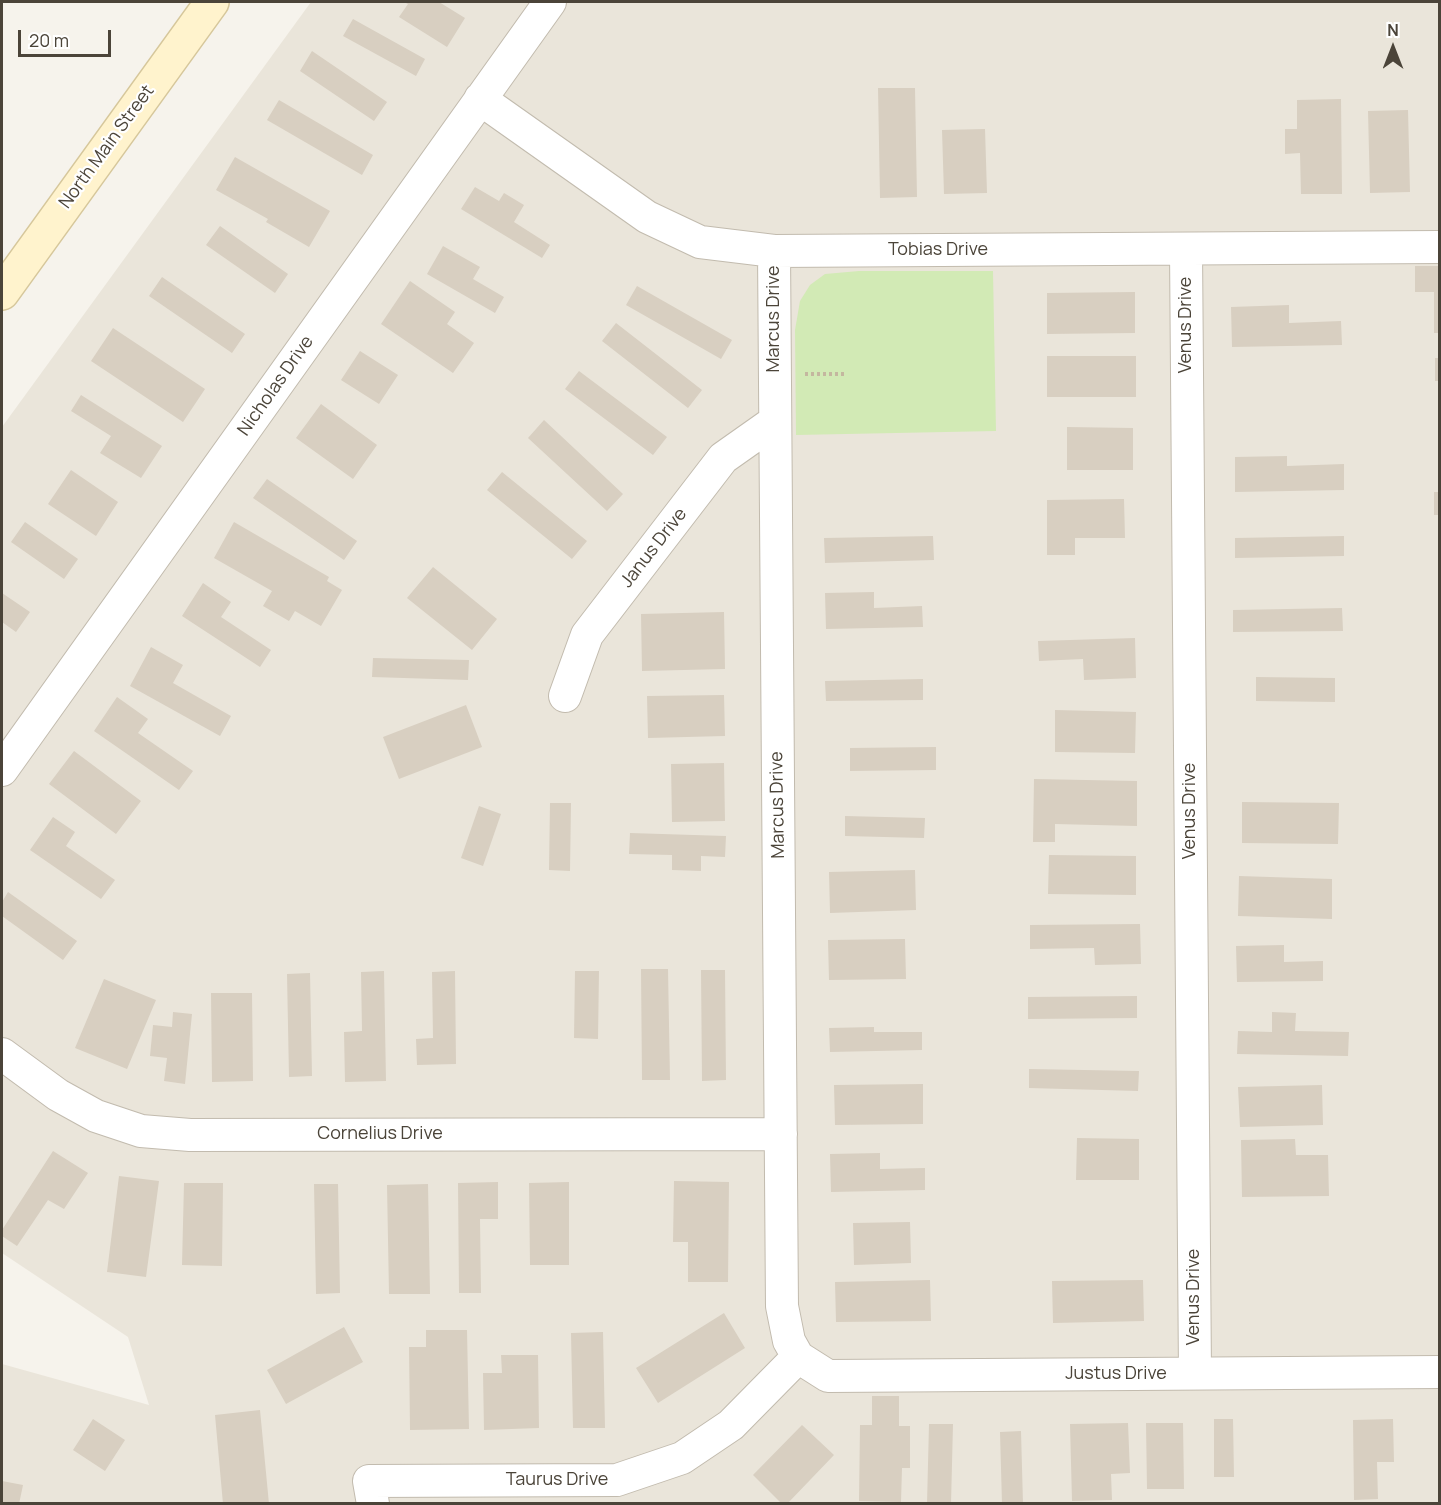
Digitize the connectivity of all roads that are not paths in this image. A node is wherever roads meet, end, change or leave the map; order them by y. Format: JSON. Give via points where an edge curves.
{"nodes":[{"id":1,"x":212,"y":2,"type":"edge"},
{"id":2,"x":550,"y":2,"type":"edge"},
{"id":3,"x":480,"y":99,"type":"junction"},
{"id":4,"x":1440,"y":247,"type":"edge"},
{"id":5,"x":1186,"y":249,"type":"junction"},
{"id":6,"x":774,"y":251,"type":"junction"},
{"id":7,"x":2,"y":293,"type":"edge"},
{"id":8,"x":774,"y":422,"type":"junction"},
{"id":9,"x":565,"y":696,"type":"dead end"},
{"id":10,"x":2,"y":770,"type":"edge"},
{"id":11,"x":2,"y":1054,"type":"edge"},
{"id":12,"x":781,"y":1134,"type":"junction"},
{"id":13,"x":798,"y":1357,"type":"junction"},
{"id":14,"x":1440,"y":1372,"type":"edge"},
{"id":15,"x":1194,"y":1373,"type":"junction"},
{"id":16,"x":373,"y":1503,"type":"edge"}],
"edges":[{"from":1,"to":7,"type":"main road","name":"North Main Street"},
{"from":2,"to":3,"type":"street","name":"Nicholas Drive"},
{"from":3,"to":6,"type":"street","name":"Tobias Drive","via":[[647,217],[700,243]]},
{"from":3,"to":10,"type":"street","name":"Nicholas Drive"},
{"from":4,"to":5,"type":"street","name":"Tobias Drive"},
{"from":5,"to":6,"type":"street","name":"Tobias Drive"},
{"from":5,"to":15,"type":"street","name":"Venus Drive"},
{"from":6,"to":8,"type":"street","name":"Marcus Drive"},
{"from":8,"to":9,"type":"street","name":"Janus Drive","via":[[723,458],[587,635]]},
{"from":8,"to":12,"type":"street","name":"Marcus Drive"},
{"from":11,"to":12,"type":"street","name":"Cornelius Drive","via":[[58,1095],[96,1116],[141,1131],[190,1135]]},
{"from":12,"to":13,"type":"street","name":"Marcus Drive","via":[[782,1306],[789,1341]]},
{"from":13,"to":15,"type":"street","name":"Justus Drive","via":[[828,1376]]},
{"from":13,"to":16,"type":"street","name":"Taurus Drive","via":[[731,1425],[682,1458],[617,1479],[369,1480]]},
{"from":14,"to":15,"type":"street","name":"Justus Drive"}]}
